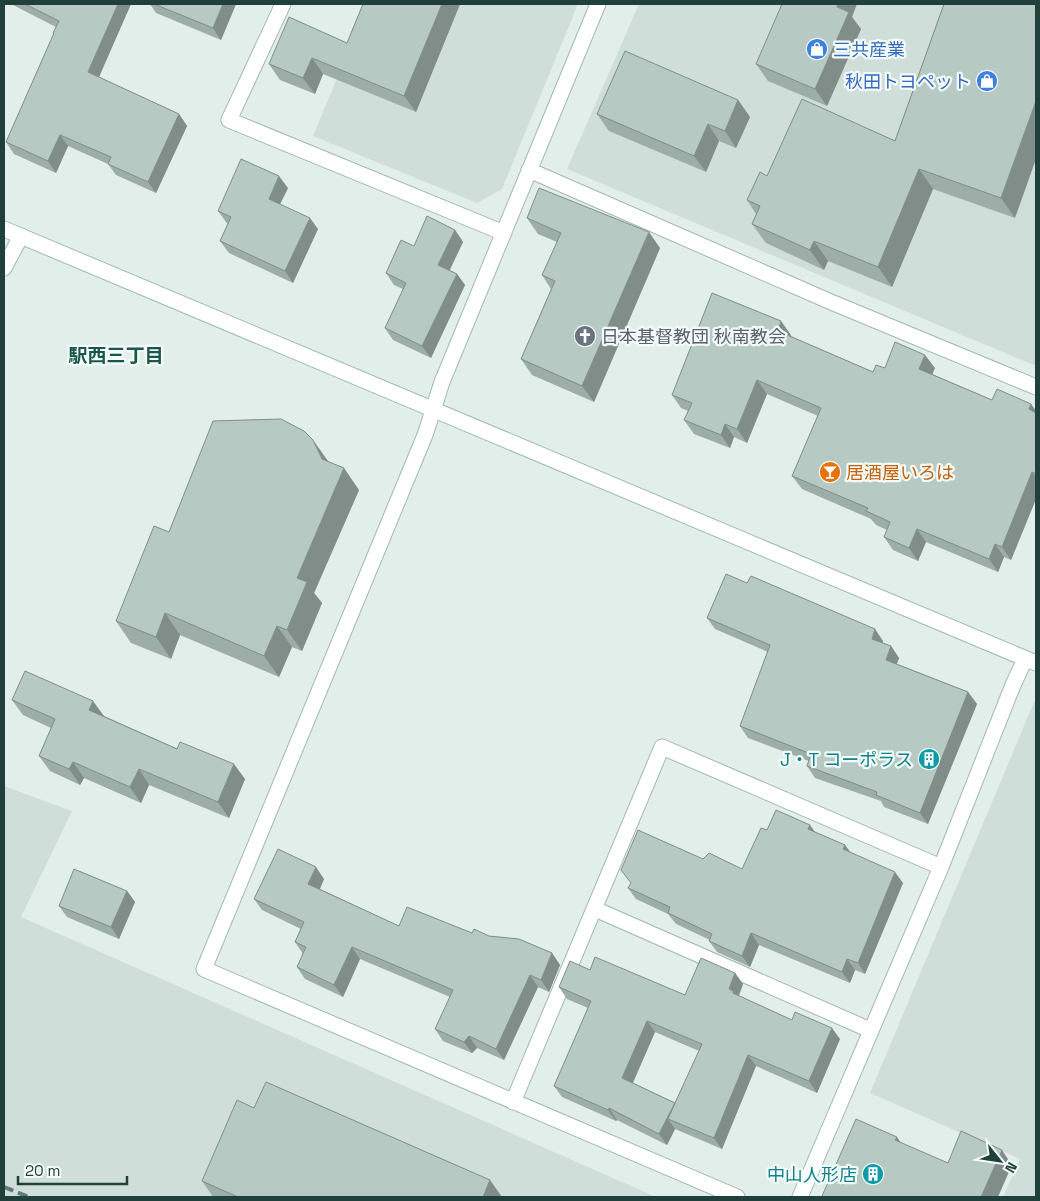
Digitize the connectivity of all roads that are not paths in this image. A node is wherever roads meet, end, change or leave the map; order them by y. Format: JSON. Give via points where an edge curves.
{"nodes":[{"id":1,"x":283,"y":4,"type":"edge"},
{"id":2,"x":598,"y":4,"type":"edge"},
{"id":3,"x":529,"y":170,"type":"junction"},
{"id":4,"x":4,"y":229,"type":"edge"},
{"id":5,"x":504,"y":233,"type":"junction"},
{"id":6,"x":21,"y":236,"type":"junction"},
{"id":7,"x":4,"y":268,"type":"edge"},
{"id":8,"x":1036,"y":387,"type":"edge"},
{"id":9,"x":434,"y":409,"type":"junction"},
{"id":10,"x":1031,"y":661,"type":"edge"},
{"id":11,"x":941,"y":867,"type":"junction"},
{"id":12,"x":595,"y":909,"type":"junction"},
{"id":13,"x":870,"y":1030,"type":"junction"},
{"id":14,"x":513,"y":1102,"type":"junction"},
{"id":15,"x":737,"y":1197,"type":"edge"},
{"id":16,"x":800,"y":1197,"type":"edge"}],
"edges":[{"from":1,"to":5,"type":"street","via":[[229,120]]},
{"from":2,"to":3,"type":"street"},
{"from":3,"to":5,"type":"street"},
{"from":3,"to":8,"type":"street","via":[[831,302]]},
{"from":4,"to":6,"type":"street"},
{"from":5,"to":9,"type":"street","via":[[442,382]]},
{"from":6,"to":7,"type":"street"},
{"from":6,"to":9,"type":"street"},
{"from":9,"to":10,"type":"street"},
{"from":9,"to":14,"type":"street","via":[[204,969]]},
{"from":10,"to":11,"type":"street","via":[[1012,685]]},
{"from":11,"to":12,"type":"street","via":[[662,747]]},
{"from":11,"to":13,"type":"street"},
{"from":12,"to":13,"type":"street"},
{"from":12,"to":14,"type":"street"},
{"from":13,"to":16,"type":"street"},
{"from":14,"to":15,"type":"street"}]}
